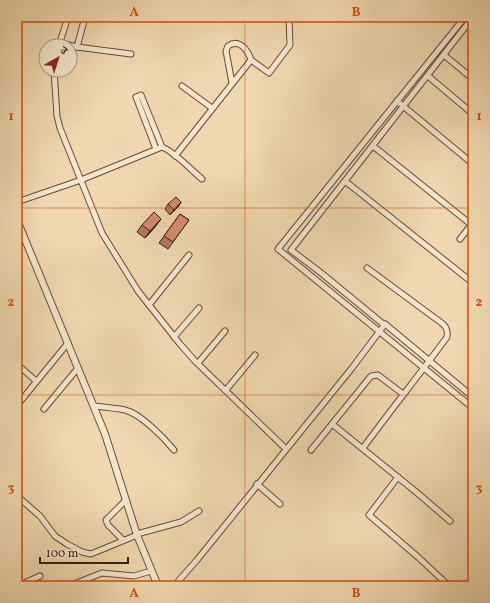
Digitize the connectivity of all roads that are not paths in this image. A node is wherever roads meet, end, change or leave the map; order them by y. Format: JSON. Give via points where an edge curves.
{"nodes":[{"id":1,"x":68,"y":17,"type":"edge"},
{"id":2,"x":85,"y":17,"type":"edge"},
{"id":3,"x":289,"y":17,"type":"edge"},
{"id":4,"x":465,"y":17,"type":"edge"},
{"id":5,"x":473,"y":17,"type":"edge"},
{"id":6,"x":61,"y":38,"type":"edge"},
{"id":7,"x":78,"y":42,"type":"edge"},
{"id":8,"x":78,"y":46,"type":"edge"},
{"id":9,"x":131,"y":54,"type":"dead end"},
{"id":10,"x":444,"y":55,"type":"junction"},
{"id":11,"x":251,"y":60,"type":"junction"},
{"id":12,"x":428,"y":76,"type":"junction"},
{"id":13,"x":55,"y":78,"type":"edge"},
{"id":14,"x":473,"y":79,"type":"edge"},
{"id":15,"x":232,"y":83,"type":"junction"},
{"id":16,"x":182,"y":86,"type":"dead end"},
{"id":17,"x":397,"y":101,"type":"junction"},
{"id":18,"x":404,"y":106,"type":"junction"},
{"id":19,"x":212,"y":108,"type":"junction"},
{"id":20,"x":473,"y":114,"type":"edge"},
{"id":21,"x":372,"y":146,"type":"junction"},
{"id":22,"x":159,"y":148,"type":"junction"},
{"id":23,"x":175,"y":156,"type":"junction"},
{"id":24,"x":473,"y":164,"type":"edge"},
{"id":25,"x":80,"y":180,"type":"junction"},
{"id":26,"x":202,"y":180,"type":"dead end"},
{"id":27,"x":345,"y":181,"type":"junction"},
{"id":28,"x":17,"y":202,"type":"edge"},
{"id":29,"x":17,"y":220,"type":"edge"},
{"id":30,"x":472,"y":226,"type":"edge"},
{"id":31,"x":460,"y":239,"type":"dead end"},
{"id":32,"x":189,"y":255,"type":"dead end"},
{"id":33,"x":367,"y":268,"type":"dead end"},
{"id":34,"x":473,"y":283,"type":"edge"},
{"id":35,"x":149,"y":305,"type":"junction"},
{"id":36,"x":199,"y":308,"type":"dead end"},
{"id":37,"x":385,"y":324,"type":"junction"},
{"id":38,"x":224,"y":331,"type":"dead end"},
{"id":39,"x":379,"y":332,"type":"junction"},
{"id":40,"x":174,"y":337,"type":"junction"},
{"id":41,"x":68,"y":343,"type":"junction"},
{"id":42,"x":255,"y":354,"type":"dead end"},
{"id":43,"x":430,"y":361,"type":"junction"},
{"id":44,"x":198,"y":363,"type":"junction"},
{"id":45,"x":17,"y":364,"type":"edge"},
{"id":46,"x":78,"y":368,"type":"junction"},
{"id":47,"x":424,"y":368,"type":"junction"},
{"id":48,"x":36,"y":381,"type":"junction"},
{"id":49,"x":226,"y":390,"type":"junction"},
{"id":50,"x":403,"y":394,"type":"junction"},
{"id":51,"x":473,"y":397,"type":"edge"},
{"id":52,"x":19,"y":403,"type":"dead end"},
{"id":53,"x":94,"y":406,"type":"junction"},
{"id":54,"x":473,"y":408,"type":"edge"},
{"id":55,"x":44,"y":409,"type":"dead end"},
{"id":56,"x":332,"y":424,"type":"junction"},
{"id":57,"x":363,"y":448,"type":"junction"},
{"id":58,"x":286,"y":449,"type":"junction"},
{"id":59,"x":174,"y":450,"type":"dead end"},
{"id":60,"x":311,"y":450,"type":"dead end"},
{"id":61,"x":398,"y":477,"type":"junction"},
{"id":62,"x":257,"y":484,"type":"junction"},
{"id":63,"x":18,"y":499,"type":"edge"},
{"id":64,"x":126,"y":500,"type":"junction"},
{"id":65,"x":280,"y":504,"type":"dead end"},
{"id":66,"x":199,"y":511,"type":"dead end"},
{"id":67,"x":450,"y":521,"type":"dead end"},
{"id":68,"x":137,"y":534,"type":"junction"},
{"id":69,"x":123,"y":540,"type":"junction"},
{"id":70,"x":151,"y":571,"type":"junction"},
{"id":71,"x":40,"y":576,"type":"dead end"},
{"id":72,"x":18,"y":586,"type":"edge"},
{"id":73,"x":69,"y":586,"type":"edge"},
{"id":74,"x":158,"y":586,"type":"edge"},
{"id":75,"x":174,"y":586,"type":"edge"},
{"id":76,"x":449,"y":586,"type":"edge"}],
"edges":[{"from":1,"to":6,"type":"street"},
{"from":2,"to":7,"type":"street"},
{"from":3,"to":11,"type":"street","via":[[290,45],[269,73]]},
{"from":4,"to":17,"type":"street"},
{"from":5,"to":10,"type":"street"},
{"from":8,"to":9,"type":"street"},
{"from":10,"to":12,"type":"street"},
{"from":10,"to":14,"type":"street"},
{"from":11,"to":15,"type":"street"},
{"from":11,"to":15,"type":"street","via":[[248,51],[238,44],[228,46],[226,51]]},
{"from":12,"to":18,"type":"street"},
{"from":12,"to":20,"type":"street"},
{"from":13,"to":25,"type":"street","via":[[57,116]]},
{"from":15,"to":19,"type":"street"},
{"from":16,"to":19,"type":"street"},
{"from":17,"to":18,"type":"street"},
{"from":17,"to":39,"type":"street","via":[[278,249]]},
{"from":18,"to":21,"type":"street"},
{"from":18,"to":24,"type":"street"},
{"from":19,"to":23,"type":"street"},
{"from":21,"to":27,"type":"street"},
{"from":21,"to":30,"type":"street"},
{"from":22,"to":22,"type":"street","via":[[136,97],[141,95]]},
{"from":22,"to":23,"type":"street","via":[[166,149]]},
{"from":22,"to":25,"type":"street"},
{"from":23,"to":26,"type":"street"},
{"from":25,"to":28,"type":"street"},
{"from":25,"to":35,"type":"street","via":[[102,233]]},
{"from":27,"to":34,"type":"street"},
{"from":27,"to":37,"type":"street","via":[[291,250]]},
{"from":29,"to":41,"type":"street"},
{"from":30,"to":31,"type":"street"},
{"from":32,"to":35,"type":"street"},
{"from":33,"to":43,"type":"street","via":[[446,327],[447,337]]},
{"from":35,"to":40,"type":"street"},
{"from":36,"to":40,"type":"street"},
{"from":37,"to":39,"type":"street"},
{"from":37,"to":43,"type":"street"},
{"from":38,"to":44,"type":"street"},
{"from":39,"to":47,"type":"street"},
{"from":39,"to":58,"type":"street"},
{"from":40,"to":44,"type":"street"},
{"from":41,"to":46,"type":"street"},
{"from":41,"to":48,"type":"street"},
{"from":42,"to":49,"type":"street"},
{"from":43,"to":47,"type":"street"},
{"from":43,"to":51,"type":"street"},
{"from":44,"to":49,"type":"street"},
{"from":45,"to":48,"type":"street"},
{"from":46,"to":53,"type":"street"},
{"from":46,"to":55,"type":"street"},
{"from":47,"to":50,"type":"street"},
{"from":47,"to":54,"type":"street"},
{"from":48,"to":52,"type":"street"},
{"from":49,"to":58,"type":"street"},
{"from":50,"to":56,"type":"street","via":[[378,375],[371,376]]},
{"from":50,"to":57,"type":"street"},
{"from":53,"to":59,"type":"street","via":[[132,413],[160,435]]},
{"from":53,"to":64,"type":"street"},
{"from":56,"to":57,"type":"street"},
{"from":56,"to":60,"type":"street"},
{"from":57,"to":61,"type":"street"},
{"from":58,"to":62,"type":"street"},
{"from":61,"to":67,"type":"street"},
{"from":61,"to":76,"type":"street","via":[[369,515]]},
{"from":62,"to":65,"type":"street"},
{"from":62,"to":75,"type":"street"},
{"from":63,"to":69,"type":"street","via":[[40,516],[55,536],[82,552],[91,554]]},
{"from":64,"to":68,"type":"street"},
{"from":64,"to":69,"type":"street","via":[[106,520]]},
{"from":66,"to":68,"type":"street","via":[[181,522]]},
{"from":68,"to":69,"type":"street"},
{"from":68,"to":70,"type":"street"},
{"from":70,"to":73,"type":"street","via":[[134,576],[102,573]]},
{"from":70,"to":74,"type":"street"},
{"from":71,"to":72,"type":"street"}]}
